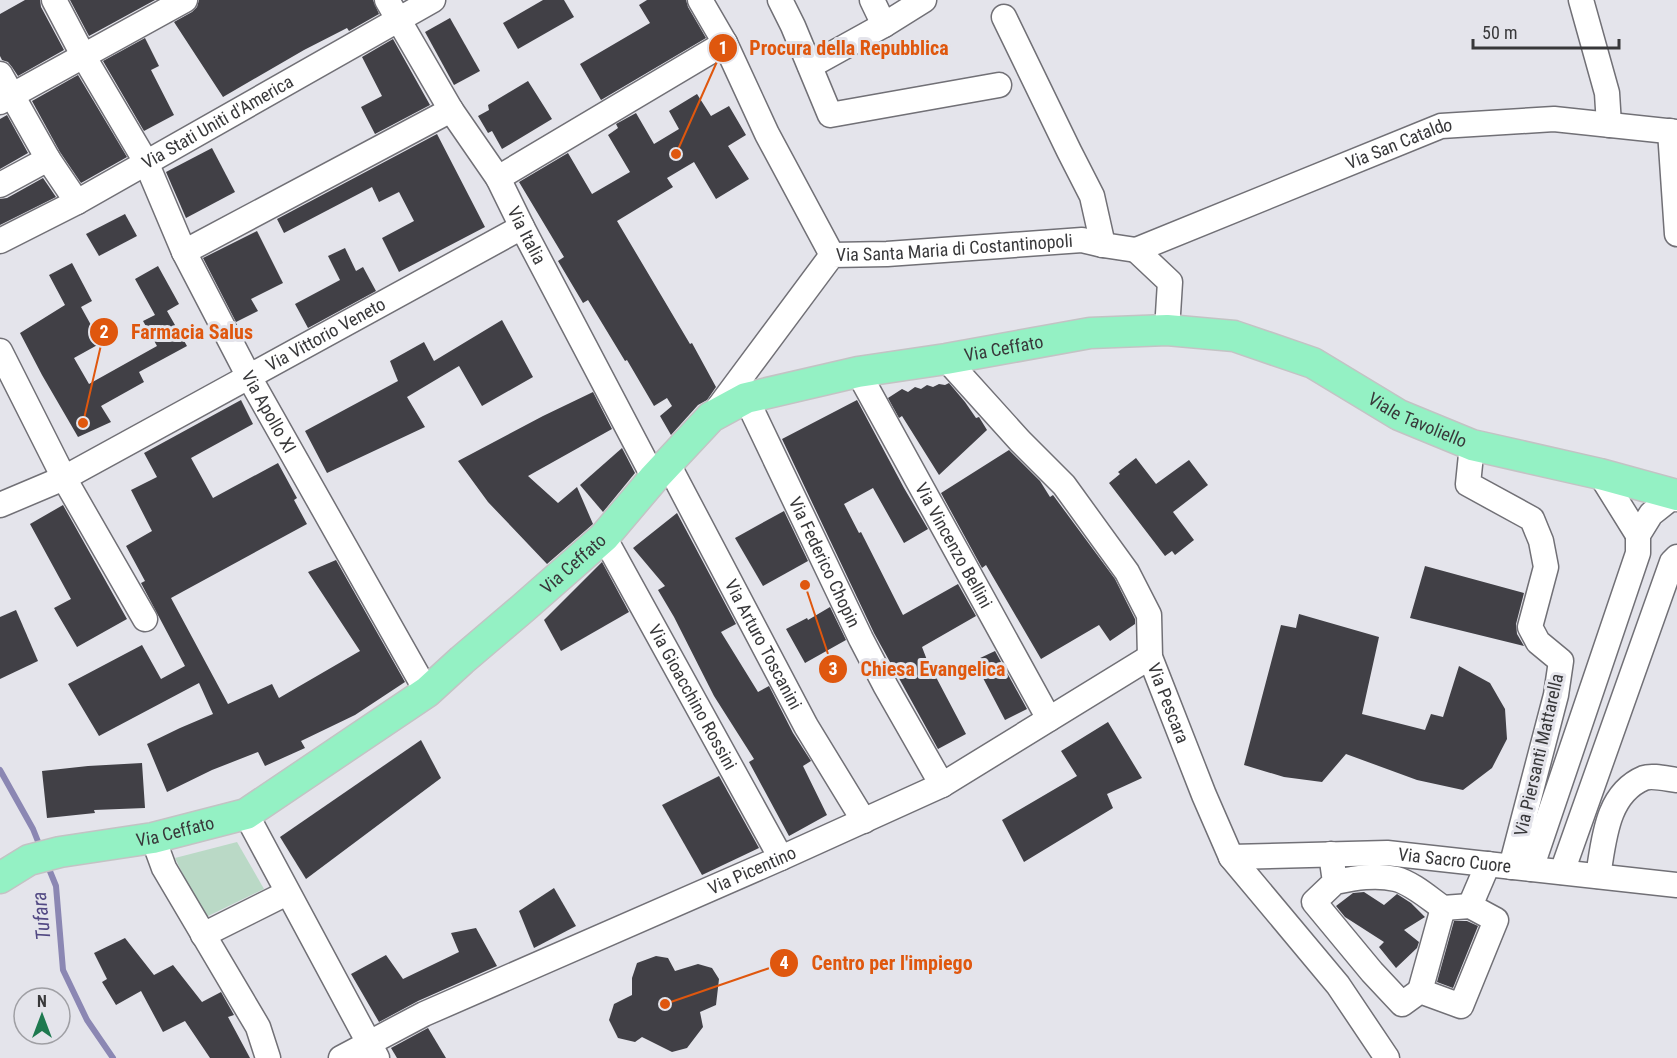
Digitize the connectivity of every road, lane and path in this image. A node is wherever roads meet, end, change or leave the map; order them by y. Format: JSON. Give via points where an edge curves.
{"nodes":[{"id":1,"x":54,"y":0,"type":"edge"},
{"id":2,"x":185,"y":0,"type":"edge"},
{"id":3,"x":433,"y":0,"type":"edge"},
{"id":4,"x":700,"y":0,"type":"edge"},
{"id":5,"x":780,"y":0,"type":"edge"},
{"id":6,"x":872,"y":0,"type":"edge"},
{"id":7,"x":924,"y":0,"type":"edge"},
{"id":8,"x":1581,"y":0,"type":"edge"},
{"id":9,"x":392,"y":10,"type":"edge"},
{"id":10,"x":1004,"y":16,"type":"dead end"},
{"id":11,"x":884,"y":25,"type":"junction"},
{"id":12,"x":725,"y":43,"type":"junction"},
{"id":13,"x":84,"y":57,"type":"junction"},
{"id":14,"x":810,"y":66,"type":"junction"},
{"id":15,"x":0,"y":74,"type":"edge"},
{"id":16,"x":999,"y":85,"type":"dead end"},
{"id":17,"x":6,"y":99,"type":"edge"},
{"id":18,"x":451,"y":110,"type":"junction"},
{"id":19,"x":1609,"y":125,"type":"junction"},
{"id":20,"x":1675,"y":134,"type":"edge"},
{"id":21,"x":48,"y":159,"type":"junction"},
{"id":22,"x":146,"y":162,"type":"junction"},
{"id":23,"x":498,"y":178,"type":"junction"},
{"id":24,"x":0,"y":185,"type":"edge"},
{"id":25,"x":77,"y":202,"type":"junction"},
{"id":26,"x":522,"y":227,"type":"junction"},
{"id":27,"x":1677,"y":234,"type":"edge"},
{"id":28,"x":0,"y":241,"type":"edge"},
{"id":29,"x":1103,"y":245,"type":"junction"},
{"id":30,"x":1136,"y":250,"type":"junction"},
{"id":31,"x":184,"y":252,"type":"junction"},
{"id":32,"x":832,"y":255,"type":"junction"},
{"id":33,"x":1167,"y":330,"type":"junction"},
{"id":34,"x":0,"y":351,"type":"edge"},
{"id":35,"x":946,"y":359,"type":"junction"},
{"id":36,"x":858,"y":372,"type":"junction"},
{"id":37,"x":249,"y":377,"type":"junction"},
{"id":38,"x":746,"y":398,"type":"junction"},
{"id":39,"x":711,"y":417,"type":"junction"},
{"id":40,"x":1472,"y":445,"type":"junction"},
{"id":41,"x":661,"y":471,"type":"junction"},
{"id":42,"x":1600,"y":474,"type":"junction"},
{"id":43,"x":64,"y":478,"type":"junction"},
{"id":44,"x":1676,"y":496,"type":"edge"},
{"id":45,"x":0,"y":505,"type":"edge"},
{"id":46,"x":1638,"y":535,"type":"junction"},
{"id":47,"x":604,"y":537,"type":"junction"},
{"id":48,"x":1677,"y":557,"type":"edge"},
{"id":49,"x":145,"y":619,"type":"dead end"},
{"id":50,"x":1150,"y":657,"type":"junction"},
{"id":51,"x":427,"y":692,"type":"junction"},
{"id":52,"x":1049,"y":719,"type":"junction"},
{"id":53,"x":1677,"y":780,"type":"edge"},
{"id":54,"x":942,"y":785,"type":"junction"},
{"id":55,"x":246,"y":814,"type":"junction"},
{"id":56,"x":864,"y":821,"type":"junction"},
{"id":57,"x":153,"y":837,"type":"junction"},
{"id":58,"x":1331,"y":854,"type":"junction"},
{"id":59,"x":1231,"y":857,"type":"junction"},
{"id":60,"x":781,"y":858,"type":"junction"},
{"id":61,"x":1488,"y":864,"type":"junction"},
{"id":62,"x":1521,"y":868,"type":"junction"},
{"id":63,"x":1562,"y":872,"type":"junction"},
{"id":64,"x":1598,"y":876,"type":"junction"},
{"id":65,"x":0,"y":878,"type":"edge"},
{"id":66,"x":1335,"y":882,"type":"junction"},
{"id":67,"x":1677,"y":885,"type":"edge"},
{"id":68,"x":287,"y":892,"type":"junction"},
{"id":69,"x":1470,"y":906,"type":"junction"},
{"id":70,"x":1443,"y":908,"type":"junction"},
{"id":71,"x":203,"y":935,"type":"junction"},
{"id":72,"x":1420,"y":991,"type":"junction"},
{"id":73,"x":373,"y":1050,"type":"edge"},
{"id":74,"x":268,"y":1058,"type":"edge"},
{"id":75,"x":341,"y":1058,"type":"edge"},
{"id":76,"x":1387,"y":1058,"type":"edge"}],
"edges":[{"from":1,"to":13,"type":"street","name":"Via Apollo XI"},
{"from":2,"to":13,"type":"street"},
{"from":3,"to":9,"type":"street","name":"Via Stati Uniti d'America"},
{"from":4,"to":12,"type":"street"},
{"from":5,"to":14,"type":"street"},
{"from":6,"to":11,"type":"street"},
{"from":7,"to":11,"type":"street"},
{"from":8,"to":19,"type":"street","via":[[1607,93]]},
{"from":9,"to":18,"type":"street","name":"Via Italia"},
{"from":9,"to":22,"type":"street","name":"Via Stati Uniti d'America"},
{"from":10,"to":29,"type":"street","via":[[1092,195]]},
{"from":11,"to":14,"type":"street"},
{"from":12,"to":23,"type":"street"},
{"from":12,"to":32,"type":"street","via":[[767,134]]},
{"from":13,"to":17,"type":"street"},
{"from":13,"to":22,"type":"street","name":"Via Apollo XI"},
{"from":14,"to":16,"type":"street","via":[[830,115]]},
{"from":15,"to":17,"type":"street"},
{"from":17,"to":21,"type":"street"},
{"from":18,"to":23,"type":"street","name":"Via Italia"},
{"from":18,"to":31,"type":"street"},
{"from":19,"to":20,"type":"street","name":"Via San Cataldo"},
{"from":19,"to":30,"type":"street","name":"Via San Cataldo","via":[[1554,119],[1441,126]]},
{"from":20,"to":27,"type":"street"},
{"from":21,"to":24,"type":"street"},
{"from":21,"to":25,"type":"street"},
{"from":22,"to":25,"type":"street","name":"Via Stati Uniti d'America"},
{"from":22,"to":31,"type":"street","name":"Via Apollo XI"},
{"from":23,"to":26,"type":"street","name":"Via Italia"},
{"from":25,"to":28,"type":"street","name":"Via Stati Uniti d'America"},
{"from":26,"to":37,"type":"street","name":"Via Vittorio Veneto"},
{"from":26,"to":41,"type":"street","name":"Via Italia"},
{"from":29,"to":30,"type":"street","name":"Via Santa Maria di Costantinopoli"},
{"from":29,"to":32,"type":"street","name":"Via Santa Maria di Costantinopoli","via":[[1082,240]]},
{"from":30,"to":33,"type":"street","via":[[1170,282]]},
{"from":31,"to":37,"type":"street","name":"Via Apollo XI"},
{"from":32,"to":39,"type":"street","name":"Via Santa Maria di Costantinopoli"},
{"from":33,"to":35,"type":"main road","name":"Via Ceffato","via":[[1090,333]]},
{"from":33,"to":40,"type":"main road","name":"Viale Tavoliello","via":[[1234,336],[1313,363],[1399,415]]},
{"from":34,"to":43,"type":"street"},
{"from":35,"to":36,"type":"main road","name":"Via Ceffato"},
{"from":35,"to":50,"type":"street","name":"Via Pescara","via":[[1064,485],[1110,547],[1149,615]]},
{"from":36,"to":38,"type":"main road","name":"Via Ceffato"},
{"from":36,"to":52,"type":"street","name":"Via Vincenzo Bellini"},
{"from":37,"to":43,"type":"street","name":"Via Vittorio Veneto"},
{"from":37,"to":51,"type":"street","name":"Via Apollo XI"},
{"from":38,"to":39,"type":"main road","name":"Via Ceffato"},
{"from":38,"to":54,"type":"street","name":"Via Federico Chopin","via":[[861,639]]},
{"from":39,"to":41,"type":"main road","name":"Via Ceffato"},
{"from":40,"to":42,"type":"main road","name":"Viale Tavoliello"},
{"from":40,"to":62,"type":"street","name":"Via Piersanti Mattarella","via":[[1468,483],[1532,519],[1546,567],[1530,627],[1538,642],[1561,661]]},
{"from":41,"to":47,"type":"main road","name":"Via Ceffato"},
{"from":41,"to":56,"type":"street","name":"Via Arturo Toscanini"},
{"from":42,"to":44,"type":"main road","name":"Viale Tavoliello"},
{"from":42,"to":46,"type":"street"},
{"from":43,"to":45,"type":"street","name":"Via Vittorio Veneto"},
{"from":43,"to":49,"type":"street"},
{"from":44,"to":46,"type":"street","via":[[1651,514]]},
{"from":46,"to":62,"type":"street","via":[[1638,553]]},
{"from":47,"to":51,"type":"main road","name":"Via Ceffato"},
{"from":47,"to":60,"type":"street","name":"Via Gioacchino Rossini"},
{"from":48,"to":63,"type":"street"},
{"from":50,"to":52,"type":"street","name":"Via Picentino"},
{"from":50,"to":59,"type":"street","name":"Via Pescara"},
{"from":51,"to":55,"type":"main road","name":"Via Ceffato"},
{"from":52,"to":54,"type":"street","name":"Via Picentino"},
{"from":53,"to":64,"type":"street","via":[[1646,777],[1622,793],[1606,826]]},
{"from":54,"to":56,"type":"street","name":"Via Picentino"},
{"from":55,"to":57,"type":"main road","name":"Via Ceffato"},
{"from":55,"to":68,"type":"street"},
{"from":56,"to":60,"type":"street","name":"Via Picentino"},
{"from":57,"to":65,"type":"main road","name":"Via Ceffato","via":[[29,860]]},
{"from":57,"to":71,"type":"street","via":[[164,868]]},
{"from":58,"to":59,"type":"street","name":"Via Sacro Cuore"},
{"from":58,"to":61,"type":"street","name":"Via Sacro Cuore","via":[[1387,853]]},
{"from":58,"to":66,"type":"street"},
{"from":59,"to":76,"type":"street","name":"Via Pescara","via":[[1338,985]]},
{"from":60,"to":73,"type":"street","name":"Via Picentino","via":[[424,1014]]},
{"from":61,"to":62,"type":"street","name":"Via Sacro Cuore"},
{"from":61,"to":69,"type":"street"},
{"from":62,"to":63,"type":"street","name":"Via Sacro Cuore"},
{"from":63,"to":64,"type":"street","name":"Via Sacro Cuore"},
{"from":64,"to":67,"type":"street","name":"Via Sacro Cuore"},
{"from":66,"to":70,"type":"street","via":[[1365,876],[1397,879]]},
{"from":66,"to":72,"type":"street","via":[[1314,902],[1401,1004]]},
{"from":68,"to":71,"type":"street"},
{"from":68,"to":73,"type":"street"},
{"from":69,"to":70,"type":"street"},
{"from":69,"to":72,"type":"street","via":[[1496,920],[1461,1006]]},
{"from":70,"to":72,"type":"street"},
{"from":71,"to":74,"type":"street","via":[[258,1027]]},
{"from":73,"to":75,"type":"street","name":"Via Picentino"}]}
